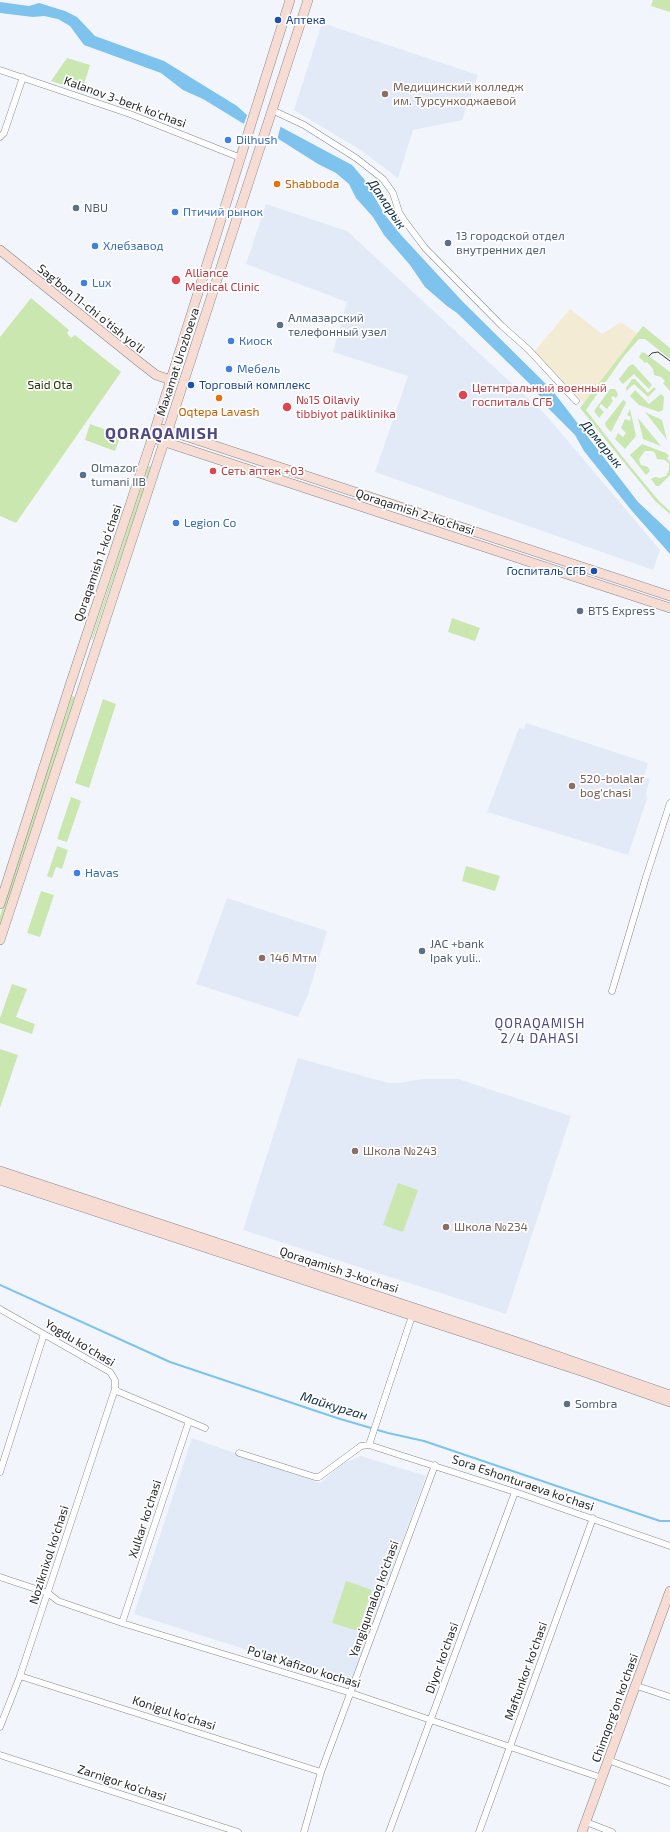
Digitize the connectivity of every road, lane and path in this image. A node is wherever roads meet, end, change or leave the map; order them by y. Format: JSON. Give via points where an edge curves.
{"nodes":[{"id":1,"x":290,"y":0,"type":"edge"},
{"id":2,"x":308,"y":0,"type":"edge"},
{"id":3,"x":0,"y":70,"type":"edge"},
{"id":4,"x":23,"y":77,"type":"junction"},
{"id":5,"x":272,"y":111,"type":"junction"},
{"id":6,"x":1,"y":134,"type":"edge"},
{"id":7,"x":240,"y":158,"type":"junction"},
{"id":8,"x":0,"y":250,"type":"edge"},
{"id":9,"x":170,"y":380,"type":"junction"},
{"id":10,"x":576,"y":401,"type":"dead end"},
{"id":11,"x":156,"y":426,"type":"junction"},
{"id":12,"x":168,"y":430,"type":"junction"},
{"id":13,"x":152,"y":438,"type":"junction"},
{"id":14,"x":164,"y":442,"type":"junction"},
{"id":15,"x":378,"y":500,"type":"junction"},
{"id":16,"x":374,"y":511,"type":"junction"},
{"id":17,"x":670,"y":596,"type":"edge"},
{"id":18,"x":670,"y":608,"type":"edge"},
{"id":19,"x":70,"y":685,"type":"junction"},
{"id":20,"x":83,"y":689,"type":"junction"},
{"id":21,"x":670,"y":803,"type":"edge"},
{"id":22,"x":0,"y":904,"type":"edge"},
{"id":23,"x":0,"y":940,"type":"edge"},
{"id":24,"x":612,"y":991,"type":"dead end"},
{"id":25,"x":0,"y":1171,"type":"edge"},
{"id":26,"x":0,"y":1180,"type":"edge"},
{"id":27,"x":0,"y":1309,"type":"edge"},
{"id":28,"x":413,"y":1312,"type":"junction"},
{"id":29,"x":44,"y":1334,"type":"junction"},
{"id":30,"x":115,"y":1389,"type":"junction"},
{"id":31,"x":670,"y":1395,"type":"edge"},
{"id":32,"x":670,"y":1402,"type":"edge"},
{"id":33,"x":189,"y":1421,"type":"junction"},
{"id":34,"x":205,"y":1428,"type":"dead end"},
{"id":35,"x":369,"y":1445,"type":"junction"},
{"id":36,"x":239,"y":1453,"type":"dead end"},
{"id":37,"x":435,"y":1465,"type":"junction"},
{"id":38,"x":0,"y":1472,"type":"edge"},
{"id":39,"x":515,"y":1492,"type":"junction"},
{"id":40,"x":593,"y":1518,"type":"junction"},
{"id":41,"x":670,"y":1546,"type":"edge"},
{"id":42,"x":0,"y":1577,"type":"edge"},
{"id":43,"x":670,"y":1591,"type":"edge"},
{"id":44,"x":48,"y":1593,"type":"junction"},
{"id":45,"x":667,"y":1611,"type":"edge"},
{"id":46,"x":122,"y":1624,"type":"junction"},
{"id":47,"x":20,"y":1676,"type":"junction"},
{"id":48,"x":637,"y":1686,"type":"junction"},
{"id":49,"x":352,"y":1693,"type":"junction"},
{"id":50,"x":670,"y":1697,"type":"edge"},
{"id":51,"x":430,"y":1719,"type":"junction"},
{"id":52,"x":0,"y":1726,"type":"edge"},
{"id":53,"x":511,"y":1746,"type":"junction"},
{"id":54,"x":0,"y":1756,"type":"edge"},
{"id":55,"x":608,"y":1760,"type":"junction"},
{"id":56,"x":321,"y":1772,"type":"junction"},
{"id":57,"x":602,"y":1778,"type":"junction"},
{"id":58,"x":670,"y":1783,"type":"edge"},
{"id":59,"x":586,"y":1822,"type":"junction"},
{"id":60,"x":238,"y":1832,"type":"edge"},
{"id":61,"x":304,"y":1832,"type":"edge"},
{"id":62,"x":388,"y":1832,"type":"edge"},
{"id":63,"x":479,"y":1832,"type":"edge"},
{"id":64,"x":582,"y":1832,"type":"edge"},
{"id":65,"x":612,"y":1832,"type":"edge"}],
"edges":[{"from":1,"to":7,"type":"main road","name":"Qoraqamish 1-koʻchasi"},
{"from":2,"to":5,"type":"main road"},
{"from":3,"to":4,"type":"street","name":"Kalanov 3-berk ko'chasi"},
{"from":4,"to":6,"type":"street"},
{"from":4,"to":7,"type":"street","name":"Kalanov 3-berk ko'chasi","via":[[130,114]]},
{"from":5,"to":10,"type":"street","via":[[304,125],[356,158],[383,179],[393,193],[398,212],[425,248],[529,350]]},
{"from":5,"to":12,"type":"main road","name":"Maxamat Urozboeva"},
{"from":7,"to":9,"type":"main road","name":"Qoraqamish 1-koʻchasi"},
{"from":8,"to":9,"type":"main road","name":"Sag'bon 11-chi o'tish yo'li","via":[[156,375]]},
{"from":9,"to":11,"type":"main road","name":"Qoraqamish 1-koʻchasi"},
{"from":11,"to":12,"type":"main road","name":"Qoraqamish 2-ko'chasi"},
{"from":11,"to":13,"type":"main road","name":"Qoraqamish 1-koʻchasi"},
{"from":12,"to":14,"type":"main road","name":"Qoraqamish 1-koʻchasi"},
{"from":12,"to":15,"type":"main road","name":"Qoraqamish 2-ko'chasi"},
{"from":13,"to":14,"type":"main road","name":"Qoraqamish 2-ko'chasi"},
{"from":13,"to":19,"type":"main road","name":"Qoraqamish 1-koʻchasi"},
{"from":14,"to":16,"type":"main road","name":"Qoraqamish 2-ko'chasi"},
{"from":14,"to":20,"type":"main road","name":"Qoraqamish 1-koʻchasi"},
{"from":15,"to":16,"type":"main road"},
{"from":15,"to":17,"type":"main road","name":"Qoraqamish 2-ko'chasi"},
{"from":16,"to":18,"type":"main road","name":"Qoraqamish 2-ko'chasi"},
{"from":19,"to":20,"type":"main road"},
{"from":19,"to":22,"type":"main road","name":"Qoraqamish 1-koʻchasi"},
{"from":20,"to":23,"type":"main road","name":"Qoraqamish 1-koʻchasi"},
{"from":21,"to":24,"type":"street"},
{"from":25,"to":28,"type":"main road","name":"Qoraqamish 3-ko'chasi"},
{"from":26,"to":28,"type":"main road","name":"Qoraqamish 3-ko'chasi"},
{"from":27,"to":29,"type":"street","name":"Yogdu ko'chasi"},
{"from":28,"to":31,"type":"main road","name":"Qoraqamish 3-ko'chasi"},
{"from":28,"to":32,"type":"main road","name":"Qoraqamish 3-ko'chasi"},
{"from":28,"to":35,"type":"street"},
{"from":29,"to":30,"type":"street","name":"Yogdu ko'chasi","via":[[110,1372],[115,1380]]},
{"from":29,"to":38,"type":"street"},
{"from":30,"to":33,"type":"street"},
{"from":30,"to":44,"type":"street","name":"Noziknixol ko'chasi"},
{"from":33,"to":34,"type":"street"},
{"from":33,"to":46,"type":"street","name":"Xulkar ko'chasi"},
{"from":35,"to":36,"type":"street","via":[[361,1446],[315,1478]]},
{"from":35,"to":37,"type":"street","name":"Sora Eshonturaeva ko'chasi"},
{"from":37,"to":39,"type":"street","name":"Sora Eshonturaeva ko'chasi"},
{"from":37,"to":49,"type":"street","name":"Yangiqumaloq ko'chasi"},
{"from":39,"to":40,"type":"street","name":"Sora Eshonturaeva ko'chasi"},
{"from":39,"to":51,"type":"street","name":"Diyor ko'chasi"},
{"from":40,"to":41,"type":"street","name":"Sora Eshonturaeva ko'chasi"},
{"from":40,"to":53,"type":"street","name":"Maftunkor ko'chasi"},
{"from":42,"to":44,"type":"street","name":"Po'lat Xafizov kochasi"},
{"from":43,"to":45,"type":"main road","name":"Chimqorg'on ko'chasi"},
{"from":44,"to":46,"type":"street","name":"Po'lat Xafizov kochasi","via":[[58,1601]]},
{"from":44,"to":47,"type":"street","name":"Noziknixol ko'chasi"},
{"from":45,"to":48,"type":"main road","name":"Chimqorg'on ko'chasi"},
{"from":46,"to":49,"type":"street","name":"Po'lat Xafizov kochasi"},
{"from":47,"to":52,"type":"street","name":"Noziknixol ko'chasi"},
{"from":47,"to":56,"type":"street","name":"Konigul ko'chasi"},
{"from":48,"to":50,"type":"street"},
{"from":48,"to":55,"type":"main road","name":"Chimqorg'on ko'chasi"},
{"from":49,"to":51,"type":"street","name":"Po'lat Xafizov kochasi"},
{"from":49,"to":56,"type":"street","name":"Yangiqumaloq ko'chasi"},
{"from":51,"to":53,"type":"street","name":"Po'lat Xafizov kochasi"},
{"from":51,"to":62,"type":"street","name":"Diyor ko'chasi"},
{"from":53,"to":57,"type":"street","name":"Po'lat Xafizov kochasi"},
{"from":53,"to":63,"type":"street","name":"Maftunkor ko'chasi"},
{"from":54,"to":60,"type":"street","name":"Zarnigor ko'chasi"},
{"from":55,"to":57,"type":"main road","name":"Chimqorg'on ko'chasi"},
{"from":55,"to":58,"type":"street"},
{"from":56,"to":61,"type":"street","name":"Yangiqumaloq ko'chasi"},
{"from":57,"to":59,"type":"main road","name":"Chimqorg'on ko'chasi"},
{"from":59,"to":64,"type":"main road","name":"Chimqorg'on ko'chasi"},
{"from":59,"to":65,"type":"street"}]}
